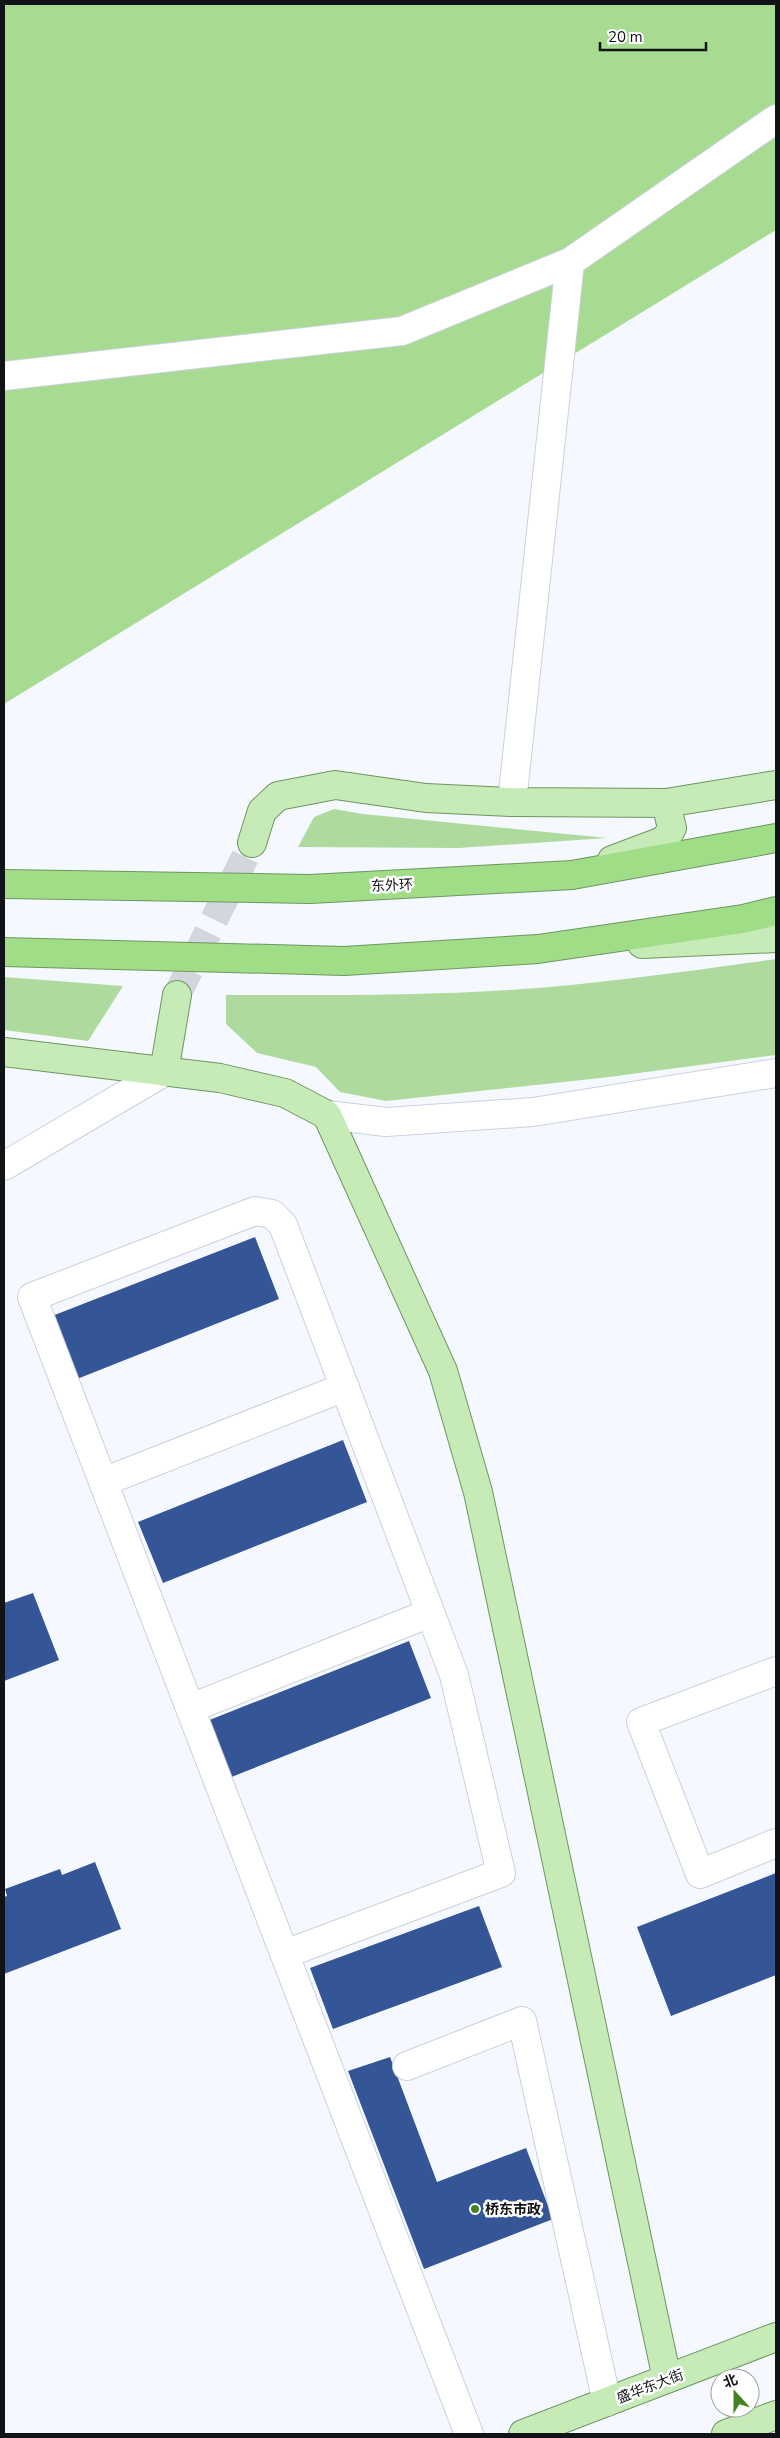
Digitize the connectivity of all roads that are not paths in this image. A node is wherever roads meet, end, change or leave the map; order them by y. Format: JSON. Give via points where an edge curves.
{"nodes":[{"id":1,"x":776,"y":119,"type":"edge"},
{"id":2,"x":570,"y":262,"type":"junction"},
{"id":3,"x":4,"y":376,"type":"edge"},
{"id":4,"x":776,"y":785,"type":"edge"},
{"id":5,"x":512,"y":802,"type":"junction"},
{"id":6,"x":666,"y":803,"type":"junction"},
{"id":7,"x":776,"y":838,"type":"edge"},
{"id":8,"x":252,"y":842,"type":"tunnel mouth"},
{"id":9,"x":572,"y":876,"type":"junction"},
{"id":10,"x":4,"y":884,"type":"edge"},
{"id":11,"x":776,"y":911,"type":"edge"},
{"id":12,"x":776,"y":938,"type":"edge"},
{"id":13,"x":538,"y":949,"type":"junction"},
{"id":14,"x":4,"y":952,"type":"edge"},
{"id":15,"x":178,"y":995,"type":"tunnel mouth"},
{"id":16,"x":4,"y":1052,"type":"edge"},
{"id":17,"x":164,"y":1072,"type":"junction"},
{"id":18,"x":776,"y":1074,"type":"edge"},
{"id":19,"x":327,"y":1115,"type":"junction"},
{"id":20,"x":4,"y":1166,"type":"edge"},
{"id":21,"x":345,"y":1387,"type":"junction"},
{"id":22,"x":103,"y":1482,"type":"junction"},
{"id":23,"x":430,"y":1613,"type":"junction"},
{"id":24,"x":776,"y":1671,"type":"edge"},
{"id":25,"x":190,"y":1708,"type":"junction"},
{"id":26,"x":776,"y":1843,"type":"edge"},
{"id":27,"x":285,"y":1954,"type":"junction"},
{"id":28,"x":407,"y":2066,"type":"dead end"},
{"id":29,"x":776,"y":2337,"type":"edge"},
{"id":30,"x":667,"y":2379,"type":"junction"},
{"id":31,"x":607,"y":2402,"type":"junction"},
{"id":32,"x":776,"y":2415,"type":"edge"},
{"id":33,"x":469,"y":2434,"type":"edge"},
{"id":34,"x":523,"y":2434,"type":"edge"},
{"id":35,"x":726,"y":2434,"type":"edge"}],
"edges":[{"from":1,"to":2,"type":"street"},
{"from":2,"to":3,"type":"street","via":[[402,331]]},
{"from":2,"to":5,"type":"street"},
{"from":4,"to":6,"type":"main road"},
{"from":5,"to":6,"type":"main road"},
{"from":5,"to":8,"type":"main road","via":[[426,798],[335,785],[278,796],[262,811]]},
{"from":6,"to":9,"type":"main road","via":[[672,828],[665,840]]},
{"from":7,"to":9,"type":"highway","name":"东外环"},
{"from":9,"to":10,"type":"highway","name":"东外环","via":[[310,889]]},
{"from":11,"to":13,"type":"highway","via":[[742,919]]},
{"from":12,"to":13,"type":"main road"},
{"from":13,"to":14,"type":"highway","via":[[344,961]]},
{"from":15,"to":17,"type":"main road"},
{"from":16,"to":17,"type":"main road"},
{"from":17,"to":19,"type":"main road","via":[[220,1078],[284,1093]]},
{"from":17,"to":20,"type":"street"},
{"from":18,"to":19,"type":"street","via":[[533,1112],[386,1122]]},
{"from":19,"to":30,"type":"main road","via":[[443,1371],[478,1492]]},
{"from":21,"to":22,"type":"street"},
{"from":21,"to":22,"type":"street","via":[[284,1225],[272,1214],[255,1211],[32,1297]]},
{"from":21,"to":23,"type":"street"},
{"from":22,"to":25,"type":"street"},
{"from":23,"to":25,"type":"street"},
{"from":23,"to":27,"type":"street","via":[[454,1676],[501,1873]]},
{"from":24,"to":26,"type":"street","via":[[641,1722],[700,1874]]},
{"from":25,"to":27,"type":"street"},
{"from":27,"to":33,"type":"street"},
{"from":28,"to":31,"type":"street","via":[[522,2021]]},
{"from":29,"to":30,"type":"main road","name":"盛华东大街"},
{"from":30,"to":31,"type":"main road","name":"盛华东大街"},
{"from":31,"to":34,"type":"main road","name":"盛华东大街"},
{"from":32,"to":35,"type":"main road"}]}
